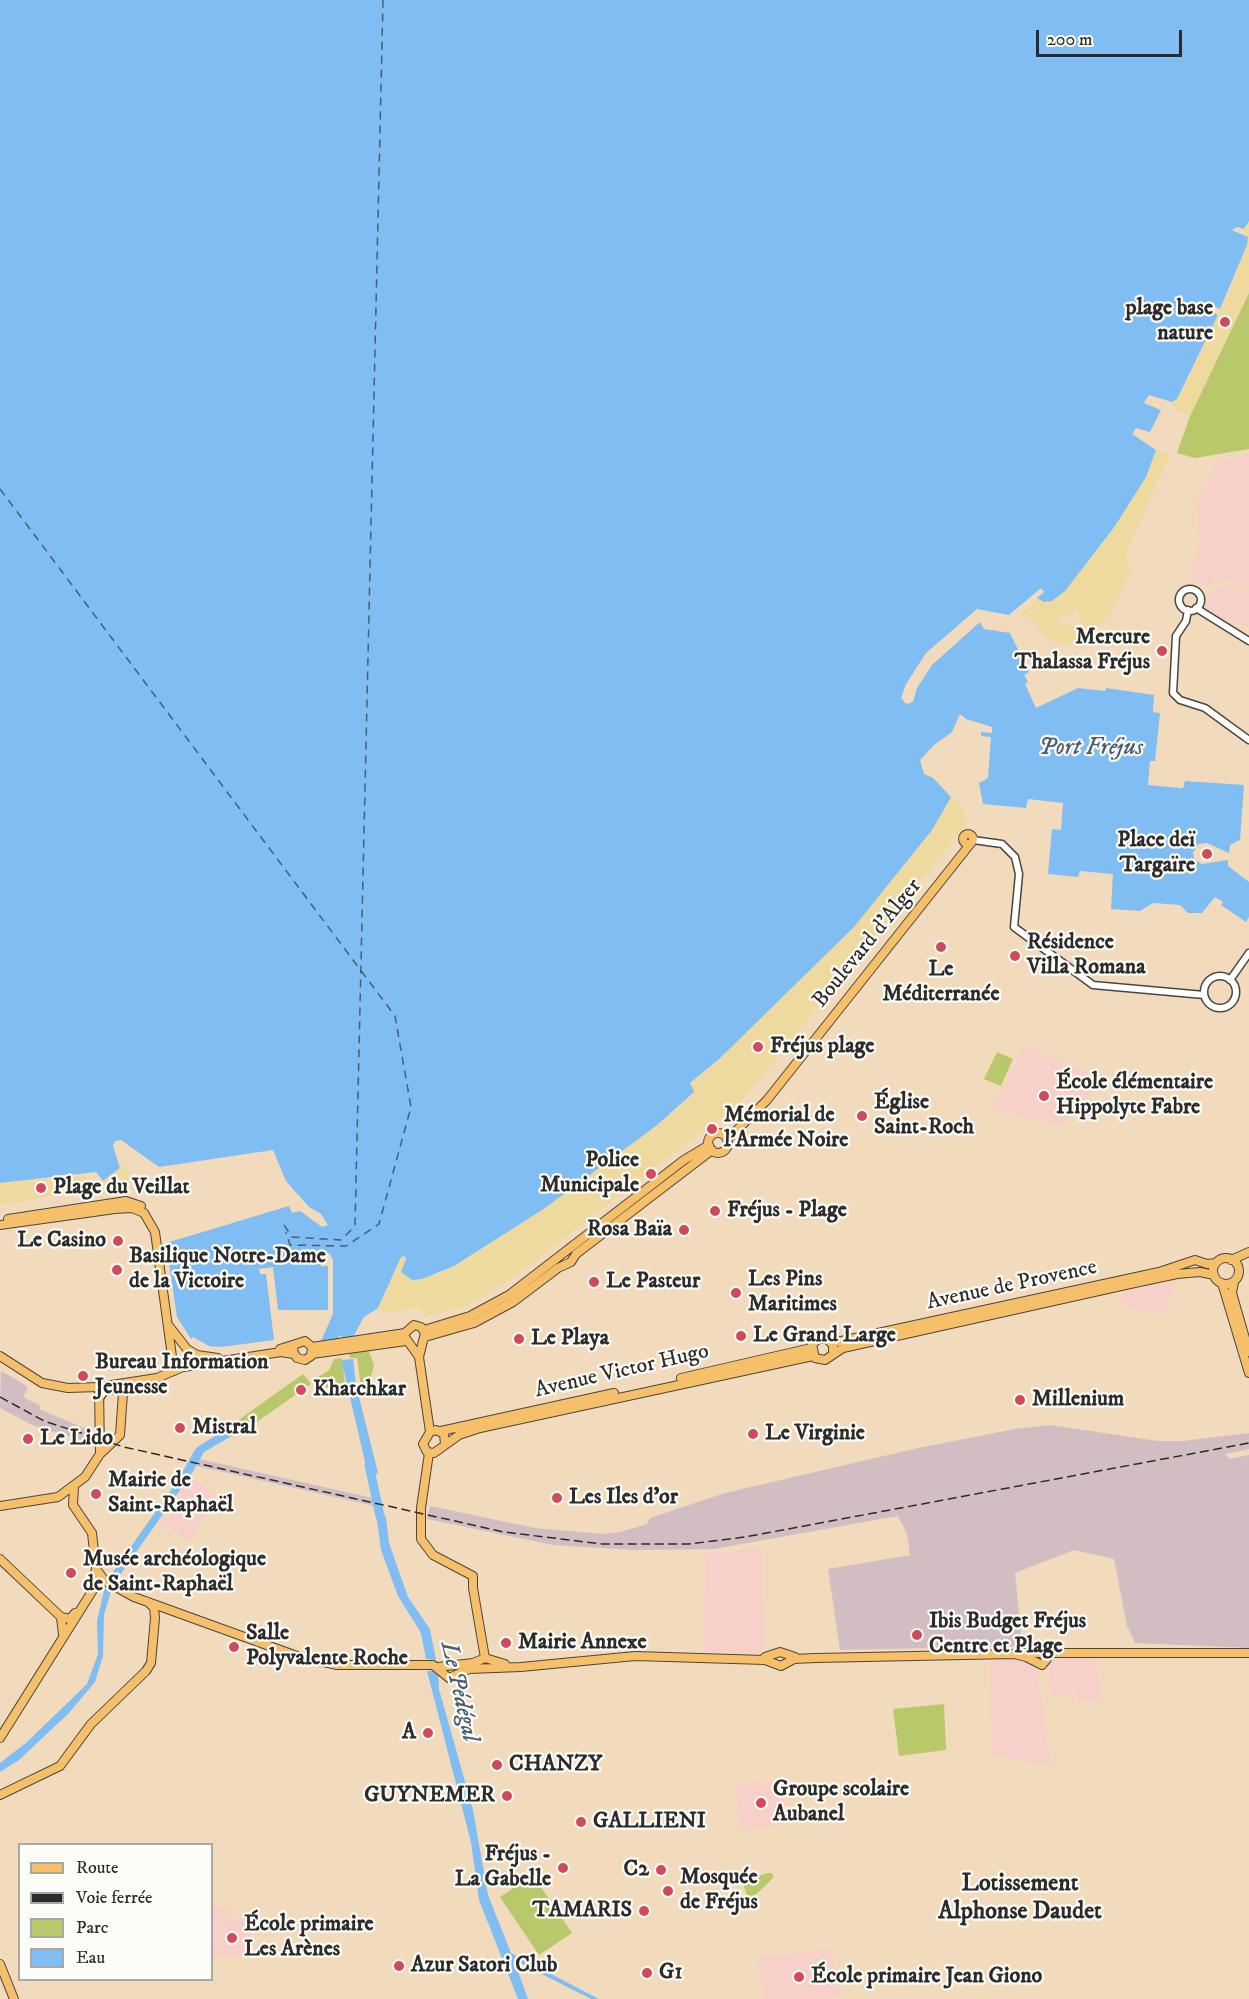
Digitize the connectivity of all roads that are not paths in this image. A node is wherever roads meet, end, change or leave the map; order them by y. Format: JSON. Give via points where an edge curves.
{"nodes":[{"id":1,"x":1196,"y":608,"type":"junction"},
{"id":2,"x":1188,"y":610,"type":"junction"},
{"id":3,"x":1249,"y":641,"type":"edge"},
{"id":4,"x":1249,"y":740,"type":"edge"},
{"id":5,"x":968,"y":844,"type":"joint"},
{"id":6,"x":1249,"y":953,"type":"edge"},
{"id":7,"x":1230,"y":980,"type":"junction"},
{"id":8,"x":1204,"y":995,"type":"junction"},
{"id":9,"x":727,"y":1140,"type":"junction"},
{"id":10,"x":710,"y":1148,"type":"junction"},
{"id":11,"x":0,"y":1220,"type":"edge"},
{"id":12,"x":0,"y":1225,"type":"edge"},
{"id":13,"x":157,"y":1243,"type":"junction"},
{"id":14,"x":1249,"y":1252,"type":"edge"},
{"id":15,"x":564,"y":1253,"type":"junction"},
{"id":16,"x":1249,"y":1257,"type":"edge"},
{"id":17,"x":1231,"y":1260,"type":"junction"},
{"id":18,"x":569,"y":1261,"type":"junction"},
{"id":19,"x":1216,"y":1263,"type":"junction"},
{"id":20,"x":1238,"y":1267,"type":"junction"},
{"id":21,"x":1214,"y":1275,"type":"junction"},
{"id":22,"x":1234,"y":1282,"type":"junction"},
{"id":23,"x":1222,"y":1283,"type":"junction"},
{"id":24,"x":167,"y":1323,"type":"junction"},
{"id":25,"x":423,"y":1337,"type":"junction"},
{"id":26,"x":407,"y":1340,"type":"junction"},
{"id":27,"x":831,"y":1342,"type":"junction"},
{"id":28,"x":294,"y":1350,"type":"junction"},
{"id":29,"x":315,"y":1350,"type":"junction"},
{"id":30,"x":812,"y":1352,"type":"junction"},
{"id":31,"x":1249,"y":1352,"type":"edge"},
{"id":32,"x":833,"y":1353,"type":"junction"},
{"id":33,"x":0,"y":1356,"type":"edge"},
{"id":34,"x":419,"y":1358,"type":"junction"},
{"id":35,"x":174,"y":1371,"type":"junction"},
{"id":36,"x":1249,"y":1373,"type":"edge"},
{"id":37,"x":128,"y":1383,"type":"junction"},
{"id":38,"x":99,"y":1387,"type":"junction"},
{"id":39,"x":123,"y":1393,"type":"junction"},
{"id":40,"x":99,"y":1399,"type":"junction"},
{"id":41,"x":436,"y":1431,"type":"junction"},
{"id":42,"x":445,"y":1444,"type":"junction"},
{"id":43,"x":438,"y":1451,"type":"junction"},
{"id":44,"x":102,"y":1452,"type":"junction"},
{"id":45,"x":429,"y":1453,"type":"junction"},
{"id":46,"x":74,"y":1488,"type":"junction"},
{"id":47,"x":61,"y":1495,"type":"junction"},
{"id":48,"x":73,"y":1505,"type":"junction"},
{"id":49,"x":0,"y":1506,"type":"edge"},
{"id":50,"x":420,"y":1518,"type":"junction"},
{"id":51,"x":0,"y":1559,"type":"edge"},
{"id":52,"x":96,"y":1569,"type":"junction"},
{"id":53,"x":105,"y":1581,"type":"junction"},
{"id":54,"x":148,"y":1602,"type":"junction"},
{"id":55,"x":170,"y":1611,"type":"junction"},
{"id":56,"x":62,"y":1617,"type":"junction"},
{"id":57,"x":74,"y":1618,"type":"junction"},
{"id":58,"x":155,"y":1618,"type":"junction"},
{"id":59,"x":62,"y":1636,"type":"junction"},
{"id":60,"x":1249,"y":1654,"type":"edge"},
{"id":61,"x":1043,"y":1655,"type":"junction"},
{"id":62,"x":787,"y":1659,"type":"junction"},
{"id":63,"x":486,"y":1663,"type":"junction"},
{"id":64,"x":0,"y":1738,"type":"edge"},
{"id":65,"x":0,"y":1796,"type":"edge"},
{"id":66,"x":0,"y":1964,"type":"edge"},
{"id":67,"x":14,"y":1999,"type":"edge"}],
"edges":[{"from":1,"to":2,"type":"street"},
{"from":1,"to":2,"type":"street","via":[[1199,594],[1187,589],[1180,594],[1179,601]]},
{"from":1,"to":3,"type":"street"},
{"from":2,"to":4,"type":"street","via":[[1176,636],[1173,693],[1204,708]]},
{"from":5,"to":8,"type":"street","via":[[1002,844],[1015,857],[1018,874],[1014,925],[1096,986]]},
{"from":5,"to":9,"type":"main road","name":"Boulevard d'Alger","via":[[773,1093]]},
{"from":6,"to":7,"type":"street"},
{"from":7,"to":8,"type":"street","via":[[1212,978]]},
{"from":7,"to":8,"type":"street","via":[[1236,993],[1228,1006],[1216,1008]]},
{"from":9,"to":10,"type":"main road","via":[[723,1151]]},
{"from":9,"to":10,"type":"main road","via":[[717,1133],[710,1137]]},
{"from":10,"to":15,"type":"main road","via":[[684,1160]]},
{"from":10,"to":18,"type":"main road"},
{"from":11,"to":13,"type":"main road","via":[[126,1201],[152,1217],[158,1232]]},
{"from":12,"to":13,"type":"main road","via":[[132,1208],[147,1217]]},
{"from":13,"to":24,"type":"main road"},
{"from":14,"to":17,"type":"main road"},
{"from":15,"to":18,"type":"main road","via":[[572,1253]]},
{"from":15,"to":25,"type":"main road","via":[[488,1308]]},
{"from":16,"to":20,"type":"main road"},
{"from":17,"to":19,"type":"main road"},
{"from":17,"to":20,"type":"main road"},
{"from":18,"to":25,"type":"main road","via":[[493,1314]]},
{"from":19,"to":21,"type":"main road"},
{"from":19,"to":27,"type":"main road","name":"Avenue de Provence","via":[[1186,1262],[1159,1272]]},
{"from":20,"to":22,"type":"main road"},
{"from":21,"to":23,"type":"main road"},
{"from":21,"to":32,"type":"main road","name":"Avenue de Provence","via":[[1200,1272],[1131,1284]]},
{"from":22,"to":23,"type":"main road"},
{"from":22,"to":31,"type":"main road","via":[[1232,1293]]},
{"from":23,"to":36,"type":"main road"},
{"from":24,"to":28,"type":"main road","via":[[187,1349],[208,1358]]},
{"from":24,"to":35,"type":"main road"},
{"from":25,"to":26,"type":"main road"},
{"from":25,"to":26,"type":"main road","via":[[414,1325]]},
{"from":25,"to":34,"type":"main road"},
{"from":26,"to":29,"type":"main road"},
{"from":26,"to":34,"type":"main road"},
{"from":27,"to":30,"type":"main road","via":[[818,1339]]},
{"from":27,"to":32,"type":"main road"},
{"from":28,"to":29,"type":"main road","via":[[305,1341]]},
{"from":28,"to":29,"type":"main road","via":[[302,1360]]},
{"from":28,"to":35,"type":"main road"},
{"from":30,"to":32,"type":"main road","via":[[825,1360]]},
{"from":30,"to":41,"type":"main road","name":"Avenue Victor Hugo"},
{"from":30,"to":42,"type":"main road","name":"Avenue Victor Hugo","via":[[480,1428]]},
{"from":33,"to":38,"type":"main road","via":[[53,1387]]},
{"from":34,"to":41,"type":"main road","via":[[429,1416]]},
{"from":35,"to":37,"type":"main road","via":[[164,1377]]},
{"from":37,"to":38,"type":"main road"},
{"from":37,"to":39,"type":"main road"},
{"from":38,"to":40,"type":"main road"},
{"from":39,"to":40,"type":"street","via":[[118,1389],[105,1390]]},
{"from":39,"to":44,"type":"main road","via":[[120,1435]]},
{"from":40,"to":44,"type":"main road"},
{"from":41,"to":42,"type":"main road"},
{"from":41,"to":45,"type":"main road","via":[[423,1444]]},
{"from":42,"to":43,"type":"main road","name":"Avenue Victor Hugo"},
{"from":43,"to":45,"type":"main road"},
{"from":43,"to":50,"type":"main road"},
{"from":44,"to":46,"type":"main road","via":[[91,1472]]},
{"from":45,"to":50,"type":"main road"},
{"from":46,"to":47,"type":"main road"},
{"from":46,"to":48,"type":"main road"},
{"from":47,"to":48,"type":"main road"},
{"from":47,"to":49,"type":"main road"},
{"from":48,"to":52,"type":"main road","via":[[91,1528]]},
{"from":50,"to":63,"type":"main road","via":[[420,1534],[429,1552],[473,1576]]},
{"from":51,"to":56,"type":"main road"},
{"from":52,"to":53,"type":"main road"},
{"from":52,"to":57,"type":"main road"},
{"from":53,"to":54,"type":"main road"},
{"from":53,"to":57,"type":"main road","via":[[96,1585]]},
{"from":54,"to":55,"type":"main road"},
{"from":54,"to":58,"type":"main road","via":[[154,1608]]},
{"from":55,"to":58,"type":"main road"},
{"from":55,"to":63,"type":"main road","via":[[315,1662],[446,1668]]},
{"from":56,"to":57,"type":"main road"},
{"from":56,"to":59,"type":"main road"},
{"from":57,"to":59,"type":"main road"},
{"from":58,"to":65,"type":"main road","via":[[149,1667],[87,1728],[54,1770]]},
{"from":59,"to":64,"type":"main road"},
{"from":60,"to":61,"type":"main road"},
{"from":61,"to":62,"type":"main road"},
{"from":61,"to":62,"type":"main road","via":[[1034,1658],[1035,1662],[1005,1654]]},
{"from":62,"to":63,"type":"main road","via":[[780,1652],[774,1659],[641,1653],[523,1664]]},
{"from":66,"to":67,"type":"main road"}]}
